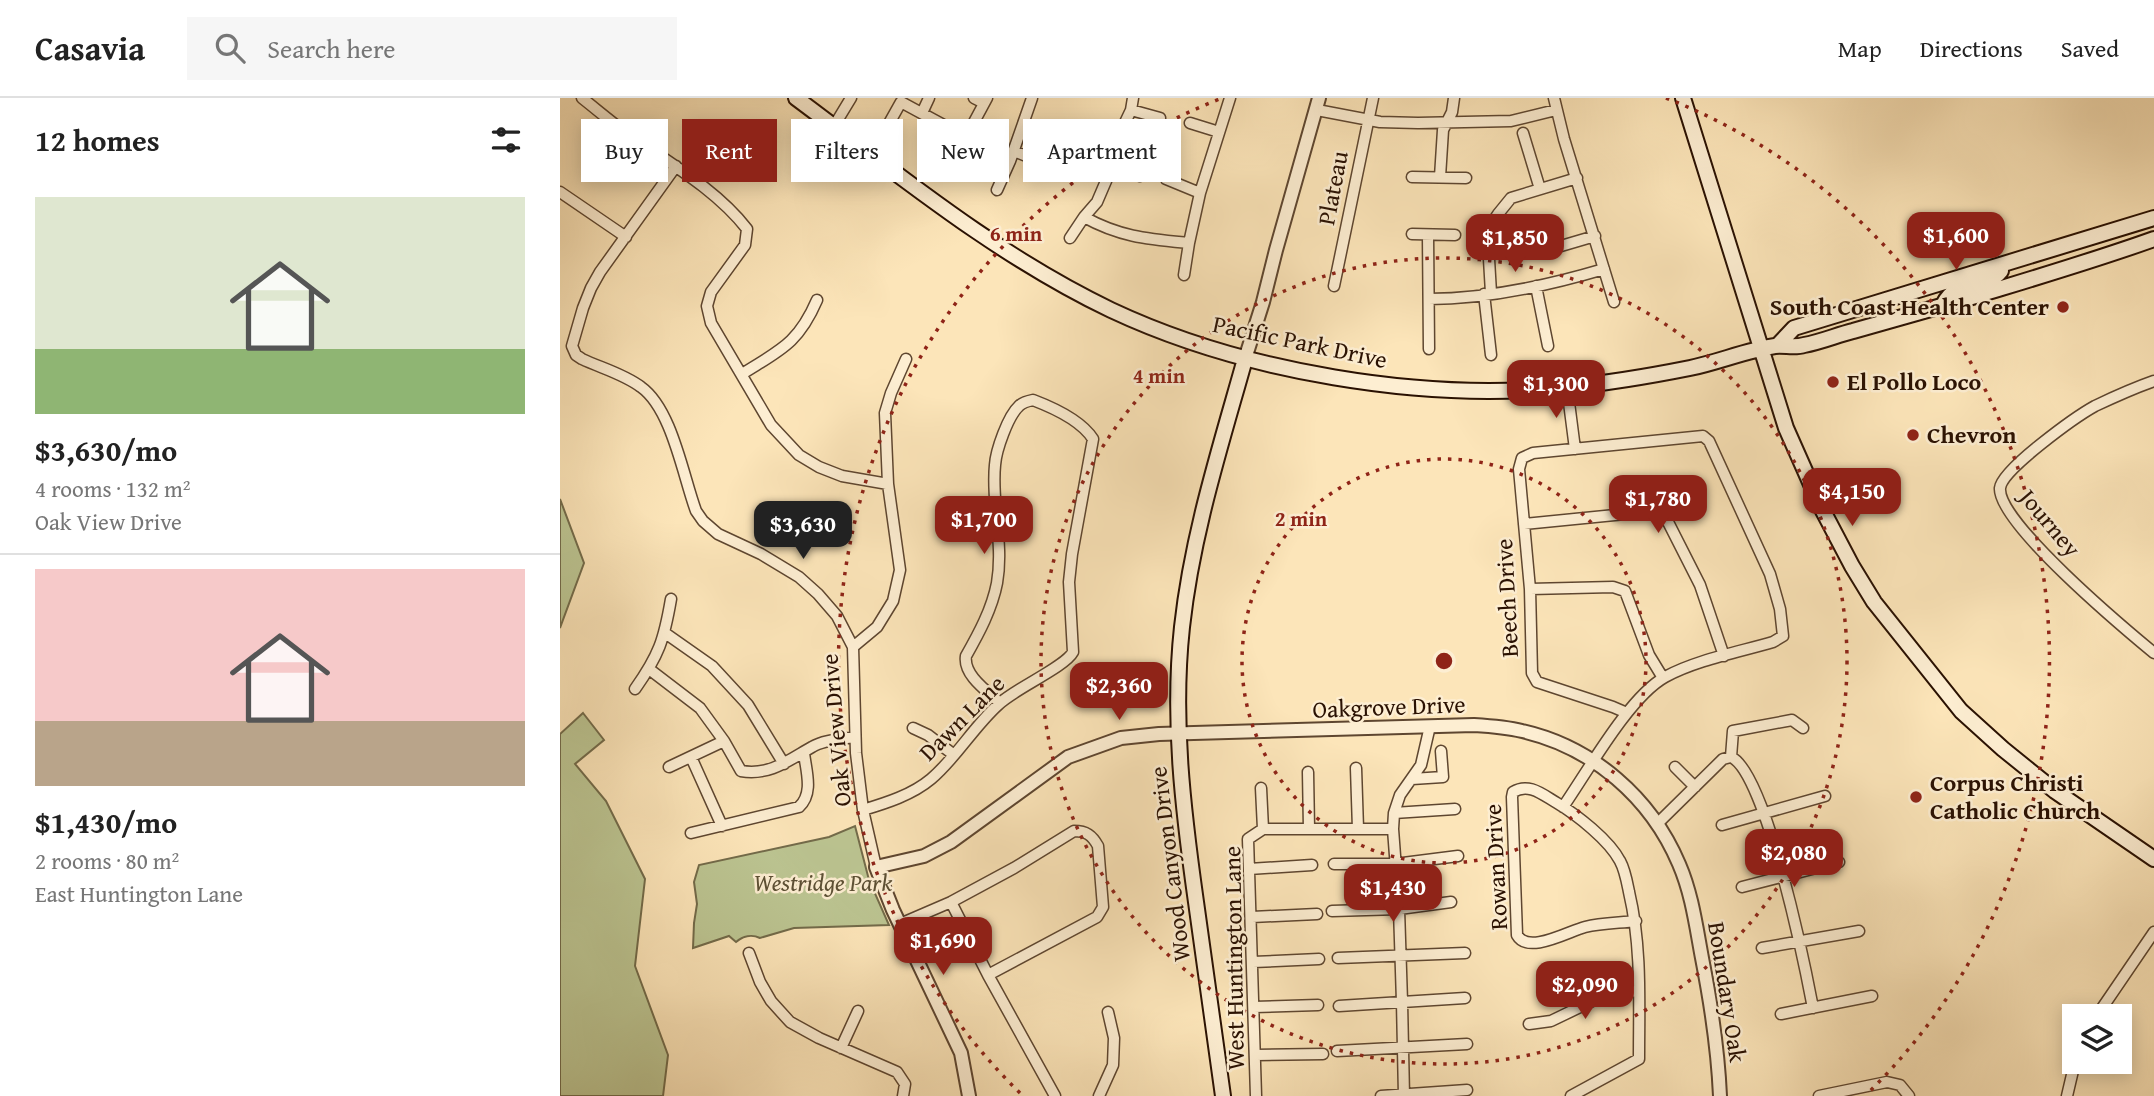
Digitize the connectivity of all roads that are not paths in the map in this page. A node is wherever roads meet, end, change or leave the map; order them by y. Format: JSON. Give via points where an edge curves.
{"nodes":[{"id":1,"x":582,"y":98,"type":"edge"},
{"id":2,"x":796,"y":98,"type":"edge"},
{"id":3,"x":851,"y":98,"type":"edge"},
{"id":4,"x":929,"y":98,"type":"edge"},
{"id":5,"x":974,"y":98,"type":"edge"},
{"id":6,"x":1032,"y":98,"type":"edge"},
{"id":7,"x":1133,"y":98,"type":"edge"},
{"id":8,"x":1230,"y":98,"type":"edge"},
{"id":9,"x":1373,"y":98,"type":"edge"},
{"id":10,"x":1454,"y":98,"type":"edge"},
{"id":11,"x":1553,"y":98,"type":"edge"},
{"id":12,"x":1683,"y":98,"type":"edge"},
{"id":13,"x":902,"y":100,"type":"edge"},
{"id":14,"x":986,"y":101,"type":"edge"},
{"id":15,"x":1318,"y":104,"type":"edge"},
{"id":16,"x":1131,"y":110,"type":"junction"},
{"id":17,"x":1556,"y":110,"type":"junction"},
{"id":18,"x":922,"y":113,"type":"junction"},
{"id":19,"x":1160,"y":118,"type":"dead end"},
{"id":20,"x":824,"y":119,"type":"edge"},
{"id":21,"x":838,"y":119,"type":"edge"},
{"id":22,"x":891,"y":119,"type":"edge"},
{"id":23,"x":933,"y":119,"type":"edge"},
{"id":24,"x":976,"y":119,"type":"edge"},
{"id":25,"x":1127,"y":119,"type":"edge"},
{"id":26,"x":1368,"y":120,"type":"junction"},
{"id":27,"x":1447,"y":121,"type":"junction"},
{"id":28,"x":1190,"y":123,"type":"dead end"},
{"id":29,"x":1219,"y":132,"type":"junction"},
{"id":30,"x":1523,"y":133,"type":"dead end"},
{"id":31,"x":1009,"y":155,"type":"edge"},
{"id":32,"x":1012,"y":156,"type":"junction"},
{"id":33,"x":1023,"y":158,"type":"edge"},
{"id":34,"x":676,"y":166,"type":"junction"},
{"id":35,"x":1412,"y":177,"type":"dead end"},
{"id":36,"x":1440,"y":177,"type":"junction"},
{"id":37,"x":1466,"y":177,"type":"dead end"},
{"id":38,"x":903,"y":178,"type":"edge"},
{"id":39,"x":1577,"y":178,"type":"junction"},
{"id":40,"x":1106,"y":182,"type":"edge"},
{"id":41,"x":1173,"y":182,"type":"edge"},
{"id":42,"x":1540,"y":189,"type":"junction"},
{"id":43,"x":997,"y":190,"type":"dead end"},
{"id":44,"x":560,"y":192,"type":"edge"},
{"id":45,"x":1200,"y":193,"type":"junction"},
{"id":46,"x":1084,"y":217,"type":"junction"},
{"id":47,"x":2154,"y":218,"type":"edge"},
{"id":48,"x":1412,"y":234,"type":"dead end"},
{"id":49,"x":1429,"y":234,"type":"junction"},
{"id":50,"x":1455,"y":235,"type":"dead end"},
{"id":51,"x":1594,"y":236,"type":"junction"},
{"id":52,"x":626,"y":237,"type":"junction"},
{"id":53,"x":1070,"y":239,"type":"dead end"},
{"id":54,"x":2154,"y":239,"type":"edge"},
{"id":55,"x":1189,"y":243,"type":"junction"},
{"id":56,"x":1527,"y":250,"type":"dead end"},
{"id":57,"x":2006,"y":264,"type":"junction"},
{"id":58,"x":1604,"y":269,"type":"junction"},
{"id":59,"x":1184,"y":275,"type":"dead end"},
{"id":60,"x":1334,"y":286,"type":"dead end"},
{"id":61,"x":1536,"y":286,"type":"junction"},
{"id":62,"x":1488,"y":293,"type":"junction"},
{"id":63,"x":1429,"y":299,"type":"junction"},
{"id":64,"x":817,"y":300,"type":"dead end"},
{"id":65,"x":1614,"y":302,"type":"dead end"},
{"id":66,"x":1943,"y":306,"type":"junction"},
{"id":67,"x":1778,"y":345,"type":"junction"},
{"id":68,"x":1548,"y":346,"type":"dead end"},
{"id":69,"x":1429,"y":349,"type":"dead end"},
{"id":70,"x":1760,"y":349,"type":"junction"},
{"id":71,"x":1491,"y":355,"type":"dead end"},
{"id":72,"x":906,"y":359,"type":"dead end"},
{"id":73,"x":1245,"y":359,"type":"junction"},
{"id":74,"x":742,"y":374,"type":"junction"},
{"id":75,"x":2154,"y":382,"type":"edge"},
{"id":76,"x":1567,"y":387,"type":"junction"},
{"id":77,"x":1575,"y":449,"type":"junction"},
{"id":78,"x":888,"y":484,"type":"junction"},
{"id":79,"x":1524,"y":524,"type":"junction"},
{"id":80,"x":1530,"y":589,"type":"junction"},
{"id":81,"x":671,"y":599,"type":"dead end"},
{"id":82,"x":665,"y":633,"type":"junction"},
{"id":83,"x":853,"y":647,"type":"junction"},
{"id":84,"x":2154,"y":653,"type":"edge"},
{"id":85,"x":1724,"y":656,"type":"junction"},
{"id":86,"x":649,"y":669,"type":"junction"},
{"id":87,"x":1663,"y":678,"type":"junction"},
{"id":88,"x":635,"y":689,"type":"dead end"},
{"id":89,"x":1000,"y":703,"type":"junction"},
{"id":90,"x":1627,"y":713,"type":"junction"},
{"id":91,"x":1430,"y":726,"type":"junction"},
{"id":92,"x":913,"y":728,"type":"dead end"},
{"id":93,"x":1803,"y":728,"type":"dead end"},
{"id":94,"x":1178,"y":734,"type":"junction"},
{"id":95,"x":855,"y":737,"type":"junction"},
{"id":96,"x":724,"y":741,"type":"junction"},
{"id":97,"x":1441,"y":751,"type":"dead end"},
{"id":98,"x":804,"y":753,"type":"junction"},
{"id":99,"x":954,"y":755,"type":"junction"},
{"id":100,"x":691,"y":757,"type":"junction"},
{"id":101,"x":1731,"y":757,"type":"junction"},
{"id":102,"x":1594,"y":762,"type":"junction"},
{"id":103,"x":784,"y":764,"type":"junction"},
{"id":104,"x":668,"y":767,"type":"dead end"},
{"id":105,"x":1675,"y":767,"type":"dead end"},
{"id":106,"x":1356,"y":768,"type":"dead end"},
{"id":107,"x":1308,"y":772,"type":"dead end"},
{"id":108,"x":1412,"y":779,"type":"junction"},
{"id":109,"x":1695,"y":787,"type":"junction"},
{"id":110,"x":1261,"y":788,"type":"dead end"},
{"id":111,"x":1825,"y":796,"type":"dead end"},
{"id":112,"x":1563,"y":807,"type":"junction"},
{"id":113,"x":1455,"y":809,"type":"dead end"},
{"id":114,"x":863,"y":810,"type":"junction"},
{"id":115,"x":1394,"y":813,"type":"junction"},
{"id":116,"x":1763,"y":813,"type":"junction"},
{"id":117,"x":1658,"y":823,"type":"junction"},
{"id":118,"x":1722,"y":825,"type":"dead end"},
{"id":119,"x":722,"y":826,"type":"junction"},
{"id":120,"x":1263,"y":829,"type":"junction"},
{"id":121,"x":1308,"y":829,"type":"junction"},
{"id":122,"x":1358,"y":829,"type":"junction"},
{"id":123,"x":1393,"y":829,"type":"junction"},
{"id":124,"x":691,"y":833,"type":"dead end"},
{"id":125,"x":1458,"y":856,"type":"dead end"},
{"id":126,"x":2154,"y":859,"type":"edge"},
{"id":127,"x":1839,"y":862,"type":"dead end"},
{"id":128,"x":1334,"y":864,"type":"dead end"},
{"id":129,"x":1395,"y":864,"type":"junction"},
{"id":130,"x":1312,"y":865,"type":"dead end"},
{"id":131,"x":876,"y":867,"type":"junction"},
{"id":132,"x":1249,"y":869,"type":"junction"},
{"id":133,"x":1784,"y":876,"type":"junction"},
{"id":134,"x":1742,"y":887,"type":"dead end"},
{"id":135,"x":951,"y":902,"type":"junction"},
{"id":136,"x":1451,"y":902,"type":"dead end"},
{"id":137,"x":1399,"y":909,"type":"junction"},
{"id":138,"x":1332,"y":911,"type":"dead end"},
{"id":139,"x":1317,"y":914,"type":"dead end"},
{"id":140,"x":1252,"y":917,"type":"junction"},
{"id":141,"x":1636,"y":921,"type":"junction"},
{"id":142,"x":900,"y":924,"type":"junction"},
{"id":143,"x":1859,"y":931,"type":"dead end"},
{"id":144,"x":2154,"y":932,"type":"edge"},
{"id":145,"x":1800,"y":940,"type":"junction"},
{"id":146,"x":1762,"y":948,"type":"dead end"},
{"id":147,"x":749,"y":953,"type":"dead end"},
{"id":148,"x":1465,"y":953,"type":"dead end"},
{"id":149,"x":1400,"y":956,"type":"junction"},
{"id":150,"x":1338,"y":958,"type":"dead end"},
{"id":151,"x":1319,"y":959,"type":"dead end"},
{"id":152,"x":1253,"y":962,"type":"junction"},
{"id":153,"x":988,"y":975,"type":"junction"},
{"id":154,"x":1639,"y":991,"type":"junction"},
{"id":155,"x":1872,"y":996,"type":"dead end"},
{"id":156,"x":1465,"y":998,"type":"dead end"},
{"id":157,"x":1402,"y":1002,"type":"junction"},
{"id":158,"x":2105,"y":1004,"type":"edge"},
{"id":159,"x":1318,"y":1005,"type":"dead end"},
{"id":160,"x":1339,"y":1006,"type":"dead end"},
{"id":161,"x":1254,"y":1007,"type":"junction"},
{"id":162,"x":1813,"y":1008,"type":"junction"},
{"id":163,"x":858,"y":1011,"type":"dead end"},
{"id":164,"x":1108,"y":1012,"type":"dead end"},
{"id":165,"x":1781,"y":1014,"type":"dead end"},
{"id":166,"x":1529,"y":1024,"type":"dead end"},
{"id":167,"x":1467,"y":1044,"type":"dead end"},
{"id":168,"x":1403,"y":1047,"type":"junction"},
{"id":169,"x":841,"y":1048,"type":"junction"},
{"id":170,"x":1337,"y":1051,"type":"dead end"},
{"id":171,"x":1323,"y":1054,"type":"dead end"},
{"id":172,"x":1256,"y":1055,"type":"junction"},
{"id":173,"x":2072,"y":1074,"type":"edge"},
{"id":174,"x":1467,"y":1090,"type":"dead end"},
{"id":175,"x":1404,"y":1095,"type":"edge"},
{"id":176,"x":904,"y":1096,"type":"edge"},
{"id":177,"x":969,"y":1096,"type":"edge"},
{"id":178,"x":1055,"y":1096,"type":"edge"},
{"id":179,"x":1099,"y":1096,"type":"edge"},
{"id":180,"x":1223,"y":1096,"type":"edge"},
{"id":181,"x":1256,"y":1096,"type":"edge"},
{"id":182,"x":1381,"y":1096,"type":"edge"},
{"id":183,"x":1571,"y":1096,"type":"edge"},
{"id":184,"x":1720,"y":1096,"type":"edge"},
{"id":185,"x":1819,"y":1096,"type":"edge"},
{"id":186,"x":1909,"y":1096,"type":"edge"},
{"id":187,"x":2067,"y":1096,"type":"edge"}],
"edges":[{"from":1,"to":34,"type":"street"},
{"from":2,"to":20,"type":"main road","name":"Pacific Park Drive"},
{"from":3,"to":21,"type":"street"},
{"from":4,"to":18,"type":"street"},
{"from":5,"to":14,"type":"street"},
{"from":6,"to":32,"type":"street"},
{"from":7,"to":16,"type":"street"},
{"from":8,"to":29,"type":"street"},
{"from":9,"to":26,"type":"street","name":"Plateau"},
{"from":10,"to":27,"type":"street"},
{"from":11,"to":17,"type":"street"},
{"from":12,"to":70,"type":"main road"},
{"from":13,"to":18,"type":"street"},
{"from":13,"to":22,"type":"street"},
{"from":14,"to":24,"type":"street"},
{"from":15,"to":26,"type":"street"},
{"from":15,"to":73,"type":"street","name":"Wood Canyon Drive"},
{"from":16,"to":19,"type":"street"},
{"from":16,"to":25,"type":"street"},
{"from":17,"to":27,"type":"street","via":[[1511,121]]},
{"from":17,"to":39,"type":"street"},
{"from":18,"to":23,"type":"street"},
{"from":26,"to":27,"type":"street"},
{"from":26,"to":60,"type":"street","name":"Plateau"},
{"from":27,"to":36,"type":"street"},
{"from":28,"to":29,"type":"street"},
{"from":29,"to":45,"type":"street"},
{"from":30,"to":42,"type":"street"},
{"from":31,"to":32,"type":"street"},
{"from":32,"to":33,"type":"street"},
{"from":32,"to":43,"type":"street"},
{"from":34,"to":52,"type":"street","name":"Oak View Drive"},
{"from":34,"to":74,"type":"street","via":[[747,229],[746,245],[711,292],[707,306],[711,324]]},
{"from":35,"to":36,"type":"street"},
{"from":36,"to":37,"type":"street"},
{"from":38,"to":73,"type":"main road","name":"Pacific Park Drive","via":[[1041,274],[1168,334]]},
{"from":39,"to":42,"type":"street"},
{"from":39,"to":51,"type":"street"},
{"from":40,"to":46,"type":"street"},
{"from":41,"to":45,"type":"street"},
{"from":42,"to":62,"type":"street","via":[[1511,198],[1490,226]]},
{"from":44,"to":52,"type":"street"},
{"from":45,"to":55,"type":"street"},
{"from":46,"to":53,"type":"street"},
{"from":46,"to":55,"type":"street","via":[[1106,230]]},
{"from":47,"to":57,"type":"main road","name":"Pacific Park Drive"},
{"from":48,"to":49,"type":"street"},
{"from":49,"to":50,"type":"street"},
{"from":49,"to":63,"type":"street"},
{"from":51,"to":56,"type":"street","via":[[1544,251]]},
{"from":51,"to":58,"type":"street"},
{"from":52,"to":83,"type":"street","name":"Oak View Drive","via":[[600,272],[583,308],[572,346],[576,355],[648,392],[661,408],[703,521],[718,534],[799,577],[837,615]]},
{"from":54,"to":66,"type":"main road","name":"Pacific Park Drive"},
{"from":55,"to":59,"type":"street"},
{"from":57,"to":66,"type":"main road","via":[[1996,276],[1950,293]]},
{"from":57,"to":67,"type":"main road","name":"Pacific Park Drive","via":[[1794,328]]},
{"from":58,"to":61,"type":"street"},
{"from":58,"to":65,"type":"street"},
{"from":61,"to":62,"type":"street"},
{"from":61,"to":68,"type":"street"},
{"from":62,"to":63,"type":"street"},
{"from":62,"to":71,"type":"street"},
{"from":63,"to":69,"type":"street"},
{"from":64,"to":74,"type":"street","via":[[809,320],[789,345]]},
{"from":66,"to":67,"type":"main road","name":"Pacific Park Drive","via":[[1800,347]]},
{"from":67,"to":70,"type":"main road","name":"Pacific Park Drive"},
{"from":70,"to":76,"type":"main road","name":"Pacific Park Drive","via":[[1691,367]]},
{"from":70,"to":126,"type":"main road","via":[[1806,476],[1874,602],[1961,711],[2003,750]]},
{"from":72,"to":78,"type":"street","via":[[885,413]]},
{"from":73,"to":76,"type":"main road","name":"Pacific Park Drive","via":[[1352,380],[1438,389]]},
{"from":73,"to":94,"type":"main road","name":"Wood Canyon Drive","via":[[1196,533],[1182,630]]},
{"from":74,"to":78,"type":"street","via":[[771,425],[799,455],[842,476]]},
{"from":75,"to":84,"type":"street","name":"Journey","via":[[2094,407],[2060,430],[2009,471],[2000,490],[2011,515],[2045,556]]},
{"from":76,"to":77,"type":"street"},
{"from":77,"to":79,"type":"street","name":"Beech Drive","via":[[1522,458]]},
{"from":77,"to":85,"type":"street","via":[[1703,436],[1709,441],[1770,574],[1783,636]]},
{"from":78,"to":83,"type":"street","via":[[900,570],[888,610],[877,627]]},
{"from":79,"to":80,"type":"street","name":"Beech Drive"},
{"from":79,"to":85,"type":"street","via":[[1655,511],[1666,518],[1700,585]]},
{"from":80,"to":87,"type":"street","via":[[1613,587],[1625,591],[1649,655]]},
{"from":80,"to":90,"type":"street","name":"Beech Drive","via":[[1536,682]]},
{"from":81,"to":82,"type":"street"},
{"from":82,"to":86,"type":"street"},
{"from":82,"to":103,"type":"street","via":[[712,666],[748,705]]},
{"from":83,"to":95,"type":"street","name":"Oak View Drive"},
{"from":85,"to":87,"type":"street"},
{"from":86,"to":88,"type":"street"},
{"from":86,"to":96,"type":"street","via":[[700,708]]},
{"from":87,"to":90,"type":"street"},
{"from":89,"to":89,"type":"street","name":"Dawn Lane","via":[[1073,652],[1069,582],[1093,439],[1033,400],[1018,407],[999,445],[995,465],[998,582],[964,664]]},
{"from":89,"to":99,"type":"street","name":"Dawn Lane"},
{"from":90,"to":102,"type":"street"},
{"from":91,"to":94,"type":"street","name":"Oakgrove Drive"},
{"from":91,"to":102,"type":"street","name":"Oakgrove Drive","via":[[1524,731]]},
{"from":91,"to":108,"type":"street","via":[[1421,765]]},
{"from":92,"to":99,"type":"street"},
{"from":93,"to":101,"type":"street","via":[[1792,720],[1733,731]]},
{"from":94,"to":131,"type":"street","name":"Oakgrove Drive","via":[[1121,738],[1068,757],[951,842],[924,856]]},
{"from":94,"to":180,"type":"main road","name":"Wood Canyon Drive","via":[[1183,806]]},
{"from":95,"to":98,"type":"street","via":[[814,745]]},
{"from":95,"to":114,"type":"street","name":"Oak View Drive"},
{"from":96,"to":100,"type":"street"},
{"from":96,"to":103,"type":"street","via":[[741,771],[753,773]]},
{"from":97,"to":108,"type":"street","via":[[1443,777]]},
{"from":98,"to":103,"type":"street"},
{"from":98,"to":119,"type":"street","via":[[809,792],[799,807]]},
{"from":99,"to":114,"type":"street","name":"Dawn Lane","via":[[918,788]]},
{"from":100,"to":104,"type":"street"},
{"from":100,"to":119,"type":"street"},
{"from":101,"to":109,"type":"street"},
{"from":101,"to":116,"type":"street","via":[[1745,771]]},
{"from":102,"to":112,"type":"street"},
{"from":102,"to":117,"type":"street","name":"Boundary Oak"},
{"from":105,"to":109,"type":"street"},
{"from":106,"to":122,"type":"street"},
{"from":107,"to":121,"type":"street"},
{"from":108,"to":115,"type":"street"},
{"from":109,"to":117,"type":"street"},
{"from":110,"to":120,"type":"street"},
{"from":111,"to":116,"type":"street"},
{"from":112,"to":141,"type":"street","via":[[1608,843],[1620,861]]},
{"from":112,"to":141,"type":"street","name":"Rowan Drive","via":[[1530,788],[1513,792],[1520,941],[1556,939],[1584,927]]},
{"from":113,"to":115,"type":"street"},
{"from":114,"to":131,"type":"street","name":"Oak View Drive"},
{"from":115,"to":123,"type":"street"},
{"from":116,"to":118,"type":"street"},
{"from":116,"to":133,"type":"street"},
{"from":117,"to":184,"type":"street","name":"Boundary Oak","via":[[1690,897],[1711,1006]]},
{"from":119,"to":124,"type":"street"},
{"from":120,"to":121,"type":"street","name":"West Huntington Lane"},
{"from":120,"to":132,"type":"street","name":"West Huntington Lane","via":[[1248,839]]},
{"from":121,"to":122,"type":"street","name":"West Huntington Lane"},
{"from":122,"to":123,"type":"street","name":"West Huntington Lane"},
{"from":123,"to":129,"type":"street"},
{"from":125,"to":129,"type":"street"},
{"from":127,"to":133,"type":"street"},
{"from":128,"to":129,"type":"street"},
{"from":129,"to":137,"type":"street"},
{"from":130,"to":132,"type":"street"},
{"from":131,"to":142,"type":"street","name":"Oak View Drive"},
{"from":132,"to":140,"type":"street","name":"West Huntington Lane"},
{"from":133,"to":134,"type":"street"},
{"from":133,"to":145,"type":"street"},
{"from":135,"to":142,"type":"street"},
{"from":135,"to":153,"type":"street"},
{"from":135,"to":153,"type":"street","via":[[1074,831],[1094,838],[1103,907],[1097,917]]},
{"from":136,"to":137,"type":"street"},
{"from":137,"to":138,"type":"street"},
{"from":137,"to":149,"type":"street"},
{"from":139,"to":140,"type":"street"},
{"from":140,"to":152,"type":"street","name":"West Huntington Lane"},
{"from":141,"to":154,"type":"street"},
{"from":142,"to":177,"type":"street","name":"Oak View Drive","via":[[961,1053]]},
{"from":143,"to":145,"type":"street"},
{"from":144,"to":158,"type":"street"},
{"from":145,"to":146,"type":"street"},
{"from":145,"to":162,"type":"street"},
{"from":147,"to":169,"type":"street","via":[[771,1001],[790,1022]]},
{"from":148,"to":149,"type":"street"},
{"from":149,"to":150,"type":"street"},
{"from":149,"to":157,"type":"street"},
{"from":151,"to":152,"type":"street"},
{"from":152,"to":161,"type":"street","name":"West Huntington Lane"},
{"from":153,"to":178,"type":"street"},
{"from":154,"to":166,"type":"street","via":[[1609,993],[1551,1021]]},
{"from":154,"to":183,"type":"street","via":[[1639,1059]]},
{"from":155,"to":162,"type":"street"},
{"from":156,"to":157,"type":"street"},
{"from":157,"to":160,"type":"street"},
{"from":157,"to":168,"type":"street"},
{"from":159,"to":161,"type":"street"},
{"from":161,"to":172,"type":"street","name":"West Huntington Lane"},
{"from":162,"to":165,"type":"street"},
{"from":163,"to":169,"type":"street"},
{"from":164,"to":179,"type":"street","via":[[1114,1038],[1113,1065]]},
{"from":167,"to":168,"type":"street"},
{"from":168,"to":170,"type":"street"},
{"from":168,"to":175,"type":"street"},
{"from":169,"to":176,"type":"street","via":[[897,1072],[905,1084]]},
{"from":171,"to":172,"type":"street"},
{"from":172,"to":181,"type":"street","name":"West Huntington Lane"},
{"from":173,"to":187,"type":"street"},
{"from":174,"to":175,"type":"street"},
{"from":175,"to":182,"type":"street"},
{"from":185,"to":186,"type":"street","via":[[1887,1082],[1900,1085]]}]}
